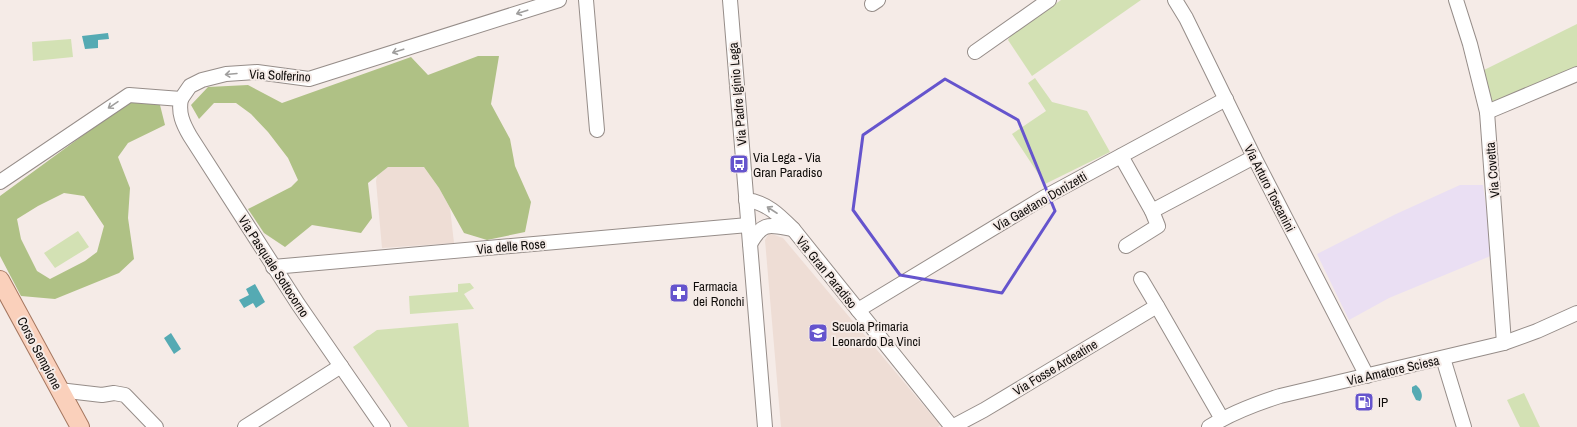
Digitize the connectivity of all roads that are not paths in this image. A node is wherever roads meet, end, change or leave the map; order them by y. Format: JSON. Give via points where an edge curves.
{"nodes":[{"id":1,"x":560,"y":0,"type":"edge"},
{"id":2,"x":586,"y":0,"type":"edge"},
{"id":3,"x":730,"y":0,"type":"edge"},
{"id":4,"x":1049,"y":0,"type":"edge"},
{"id":5,"x":1175,"y":0,"type":"edge"},
{"id":6,"x":1456,"y":0,"type":"edge"},
{"id":7,"x":975,"y":52,"type":"dead end"},
{"id":8,"x":1577,"y":74,"type":"edge"},
{"id":9,"x":181,"y":99,"type":"junction"},
{"id":10,"x":1226,"y":99,"type":"junction"},
{"id":11,"x":1487,"y":112,"type":"junction"},
{"id":12,"x":597,"y":130,"type":"dead end"},
{"id":13,"x":1121,"y":156,"type":"junction"},
{"id":14,"x":1254,"y":157,"type":"junction"},
{"id":15,"x":0,"y":182,"type":"edge"},
{"id":16,"x":746,"y":200,"type":"junction"},
{"id":17,"x":1152,"y":211,"type":"junction"},
{"id":18,"x":748,"y":225,"type":"junction"},
{"id":19,"x":793,"y":229,"type":"junction"},
{"id":20,"x":750,"y":244,"type":"junction"},
{"id":21,"x":1126,"y":246,"type":"dead end"},
{"id":22,"x":273,"y":267,"type":"junction"},
{"id":23,"x":1141,"y":279,"type":"dead end"},
{"id":24,"x":0,"y":280,"type":"edge"},
{"id":25,"x":1158,"y":306,"type":"junction"},
{"id":26,"x":858,"y":310,"type":"junction"},
{"id":27,"x":1577,"y":313,"type":"edge"},
{"id":28,"x":1504,"y":343,"type":"junction"},
{"id":29,"x":1443,"y":358,"type":"junction"},
{"id":30,"x":341,"y":366,"type":"junction"},
{"id":31,"x":1367,"y":376,"type":"junction"},
{"id":32,"x":59,"y":390,"type":"junction"},
{"id":33,"x":1222,"y":419,"type":"junction"},
{"id":34,"x":80,"y":427,"type":"edge"},
{"id":35,"x":156,"y":427,"type":"edge"},
{"id":36,"x":245,"y":427,"type":"edge"},
{"id":37,"x":383,"y":427,"type":"edge"},
{"id":38,"x":765,"y":427,"type":"edge"},
{"id":39,"x":952,"y":427,"type":"edge"},
{"id":40,"x":1209,"y":427,"type":"edge"},
{"id":41,"x":1464,"y":427,"type":"edge"}],
"edges":[{"from":1,"to":9,"type":"street","name":"Via Solferino","one_way":true,"via":[[309,79],[257,72],[226,74],[202,80],[190,86]]},
{"from":2,"to":12,"type":"street"},
{"from":3,"to":16,"type":"street","name":"Via Padre Iginio Lega"},
{"from":4,"to":7,"type":"street"},
{"from":5,"to":10,"type":"street","name":"Via Arturo Toscanini"},
{"from":6,"to":11,"type":"street","name":"Via Covetta"},
{"from":8,"to":11,"type":"street"},
{"from":9,"to":15,"type":"street","one_way":true,"via":[[129,95]]},
{"from":9,"to":22,"type":"street","name":"Via Pasquale Sottocorno","via":[[182,122]]},
{"from":10,"to":13,"type":"street","name":"Via Gaetano Donizetti"},
{"from":10,"to":14,"type":"street","name":"Via Arturo Toscanini"},
{"from":11,"to":28,"type":"street","name":"Via Covetta"},
{"from":13,"to":17,"type":"street"},
{"from":13,"to":26,"type":"street","name":"Via Gaetano Donizetti","via":[[1043,198]]},
{"from":14,"to":17,"type":"street"},
{"from":14,"to":31,"type":"street","name":"Via Arturo Toscanini"},
{"from":16,"to":18,"type":"street","name":"Via Padre Iginio Lega"},
{"from":19,"to":16,"type":"street","name":"Via Gran Paradiso","one_way":true,"via":[[777,213],[758,201]]},
{"from":17,"to":21,"type":"street","via":[[1158,226]]},
{"from":18,"to":20,"type":"street","name":"Via Padre Iginio Lega"},
{"from":18,"to":22,"type":"street","name":"Via delle Rose"},
{"from":19,"to":20,"type":"street","name":"Via Gran Paradiso","via":[[768,225],[757,231]]},
{"from":19,"to":26,"type":"street","name":"Via Gran Paradiso"},
{"from":20,"to":38,"type":"street","name":"Via Padre Iginio Lega"},
{"from":22,"to":30,"type":"street","name":"Via Pasquale Sottocorno"},
{"from":23,"to":25,"type":"street"},
{"from":24,"to":32,"type":"main road","name":"Corso Sempione"},
{"from":25,"to":33,"type":"street"},
{"from":25,"to":39,"type":"street","name":"Via Fosse Ardeatine"},
{"from":26,"to":39,"type":"street","name":"Via Gran Paradiso"},
{"from":27,"to":28,"type":"street","name":"Via Amatore Sciesa"},
{"from":28,"to":29,"type":"street","name":"Via Amatore Sciesa"},
{"from":29,"to":31,"type":"street","name":"Via Amatore Sciesa"},
{"from":29,"to":41,"type":"street"},
{"from":30,"to":36,"type":"street"},
{"from":30,"to":37,"type":"street","name":"Via Pasquale Sottocorno"},
{"from":31,"to":33,"type":"street","name":"Via Amatore Sciesa","via":[[1280,396],[1250,405]]},
{"from":32,"to":34,"type":"main road","name":"Corso Sempione"},
{"from":32,"to":35,"type":"street","via":[[102,395],[114,392],[126,395]]},
{"from":33,"to":40,"type":"street","name":"Via Amatore Sciesa"}]}
